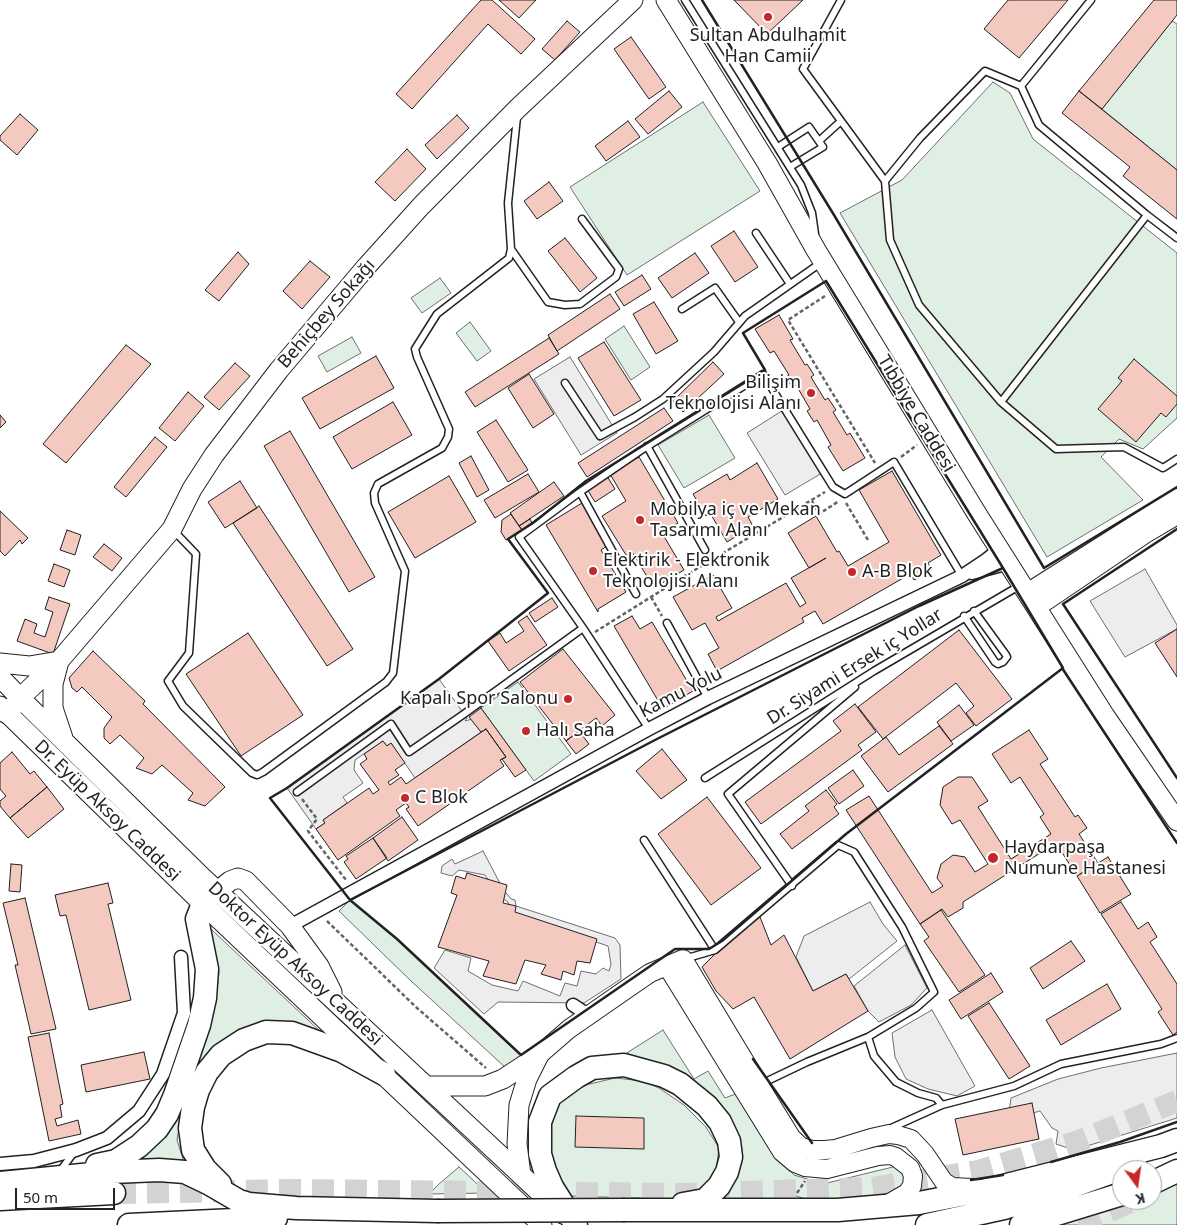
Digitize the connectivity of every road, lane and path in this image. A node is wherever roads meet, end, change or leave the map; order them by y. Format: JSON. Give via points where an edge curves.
{"nodes":[{"id":1,"x":633,"y":0,"type":"edge"},
{"id":2,"x":666,"y":0,"type":"edge"},
{"id":3,"x":685,"y":0,"type":"edge"},
{"id":4,"x":841,"y":0,"type":"edge"},
{"id":5,"x":1091,"y":0,"type":"edge"},
{"id":6,"x":1021,"y":86,"type":"junction"},
{"id":7,"x":518,"y":108,"type":"junction"},
{"id":8,"x":841,"y":121,"type":"junction"},
{"id":9,"x":819,"y":141,"type":"junction"},
{"id":10,"x":778,"y":147,"type":"junction"},
{"id":11,"x":790,"y":167,"type":"junction"},
{"id":12,"x":885,"y":181,"type":"junction"},
{"id":13,"x":1147,"y":215,"type":"junction"},
{"id":14,"x":582,"y":219,"type":"dead end"},
{"id":15,"x":756,"y":233,"type":"dead end"},
{"id":16,"x":1177,"y":238,"type":"edge"},
{"id":17,"x":512,"y":249,"type":"junction"},
{"id":18,"x":820,"y":256,"type":"junction"},
{"id":19,"x":790,"y":284,"type":"junction"},
{"id":20,"x":838,"y":287,"type":"junction"},
{"id":21,"x":682,"y":309,"type":"dead end"},
{"id":22,"x":739,"y":322,"type":"junction"},
{"id":23,"x":565,"y":383,"type":"dead end"},
{"id":24,"x":1001,"y":402,"type":"junction"},
{"id":25,"x":647,"y":446,"type":"junction"},
{"id":26,"x":1177,"y":459,"type":"edge"},
{"id":27,"x":880,"y":471,"type":"junction"},
{"id":28,"x":833,"y":488,"type":"junction"},
{"id":29,"x":580,"y":492,"type":"junction"},
{"id":30,"x":1177,"y":498,"type":"edge"},
{"id":31,"x":812,"y":501,"type":"junction"},
{"id":32,"x":848,"y":507,"type":"dead end"},
{"id":33,"x":819,"y":514,"type":"dead end"},
{"id":34,"x":1177,"y":515,"type":"edge"},
{"id":35,"x":172,"y":529,"type":"junction"},
{"id":36,"x":868,"y":540,"type":"dead end"},
{"id":37,"x":705,"y":550,"type":"dead end"},
{"id":38,"x":1004,"y":556,"type":"junction"},
{"id":39,"x":962,"y":576,"type":"junction"},
{"id":40,"x":636,"y":594,"type":"dead end"},
{"id":41,"x":1029,"y":595,"type":"junction"},
{"id":42,"x":651,"y":598,"type":"junction"},
{"id":43,"x":658,"y":610,"type":"dead end"},
{"id":44,"x":974,"y":611,"type":"junction"},
{"id":45,"x":964,"y":616,"type":"junction"},
{"id":46,"x":667,"y":623,"type":"dead end"},
{"id":47,"x":583,"y":628,"type":"junction"},
{"id":48,"x":589,"y":636,"type":"junction"},
{"id":49,"x":59,"y":662,"type":"junction"},
{"id":50,"x":0,"y":663,"type":"edge"},
{"id":51,"x":874,"y":671,"type":"junction"},
{"id":52,"x":0,"y":676,"type":"edge"},
{"id":53,"x":20,"y":698,"type":"junction"},
{"id":54,"x":708,"y":698,"type":"junction"},
{"id":55,"x":4,"y":710,"type":"edge"},
{"id":56,"x":649,"y":729,"type":"junction"},
{"id":57,"x":64,"y":742,"type":"junction"},
{"id":58,"x":705,"y":778,"type":"dead end"},
{"id":59,"x":297,"y":792,"type":"joint"},
{"id":60,"x":1177,"y":822,"type":"edge"},
{"id":61,"x":644,"y":840,"type":"dead end"},
{"id":62,"x":792,"y":886,"type":"junction"},
{"id":63,"x":355,"y":891,"type":"junction"},
{"id":64,"x":210,"y":897,"type":"junction"},
{"id":65,"x":317,"y":912,"type":"junction"},
{"id":66,"x":290,"y":926,"type":"junction"},
{"id":67,"x":715,"y":950,"type":"junction"},
{"id":68,"x":181,"y":957,"type":"dead end"},
{"id":69,"x":675,"y":962,"type":"junction"},
{"id":70,"x":338,"y":1004,"type":"junction"},
{"id":71,"x":573,"y":1005,"type":"dead end"},
{"id":72,"x":588,"y":1015,"type":"junction"},
{"id":73,"x":868,"y":1037,"type":"junction"},
{"id":74,"x":1177,"y":1038,"type":"edge"},
{"id":75,"x":538,"y":1055,"type":"junction"},
{"id":76,"x":488,"y":1069,"type":"dead end"},
{"id":77,"x":384,"y":1074,"type":"junction"},
{"id":78,"x":426,"y":1086,"type":"junction"},
{"id":79,"x":752,"y":1089,"type":"junction"},
{"id":80,"x":942,"y":1104,"type":"junction"},
{"id":81,"x":871,"y":1138,"type":"junction"},
{"id":82,"x":1177,"y":1140,"type":"edge"},
{"id":83,"x":1177,"y":1146,"type":"edge"},
{"id":84,"x":76,"y":1150,"type":"junction"},
{"id":85,"x":0,"y":1164,"type":"edge"},
{"id":86,"x":1177,"y":1171,"type":"edge"},
{"id":87,"x":58,"y":1174,"type":"junction"},
{"id":88,"x":521,"y":1175,"type":"junction"},
{"id":89,"x":1162,"y":1178,"type":"edge"},
{"id":90,"x":28,"y":1181,"type":"junction"},
{"id":91,"x":0,"y":1183,"type":"edge"},
{"id":92,"x":991,"y":1189,"type":"junction"},
{"id":93,"x":114,"y":1193,"type":"tunnel mouth"},
{"id":94,"x":1112,"y":1197,"type":"edge"},
{"id":95,"x":0,"y":1199,"type":"edge"},
{"id":96,"x":261,"y":1205,"type":"junction"},
{"id":97,"x":884,"y":1207,"type":"junction"},
{"id":98,"x":625,"y":1210,"type":"junction"},
{"id":99,"x":437,"y":1211,"type":"junction"},
{"id":100,"x":129,"y":1225,"type":"edge"},
{"id":101,"x":542,"y":1225,"type":"edge"},
{"id":102,"x":576,"y":1225,"type":"edge"},
{"id":103,"x":928,"y":1225,"type":"edge"},
{"id":104,"x":1021,"y":1225,"type":"edge"}],
"edges":[{"from":1,"to":7,"type":"main road","name":"Behiçbey Sokağı"},
{"from":2,"to":18,"type":"main road","name":"Tıbbiye Caddesi","via":[[767,163]]},
{"from":3,"to":10,"type":"lane"},
{"from":4,"to":8,"type":"lane","via":[[803,69]]},
{"from":5,"to":6,"type":"lane"},
{"from":6,"to":12,"type":"lane","via":[[984,71],[920,138]]},
{"from":6,"to":13,"type":"lane","via":[[1039,125]]},
{"from":7,"to":17,"type":"lane","via":[[508,203]]},
{"from":7,"to":35,"type":"main road","name":"Behiçbey Sokağı","via":[[421,206],[278,370],[214,455]]},
{"from":8,"to":9,"type":"lane"},
{"from":8,"to":12,"type":"lane"},
{"from":9,"to":10,"type":"lane","via":[[809,128]]},
{"from":9,"to":11,"type":"lane","via":[[823,147]]},
{"from":10,"to":11,"type":"lane"},
{"from":11,"to":18,"type":"lane","via":[[812,213]]},
{"from":12,"to":24,"type":"lane","via":[[890,240],[919,305]]},
{"from":13,"to":16,"type":"lane"},
{"from":13,"to":24,"type":"lane"},
{"from":14,"to":17,"type":"lane","via":[[619,269],[616,277],[580,304],[548,302]]},
{"from":15,"to":19,"type":"lane"},
{"from":17,"to":35,"type":"lane","via":[[509,258],[437,314],[415,348],[448,429],[442,448],[378,484],[374,493],[375,504],[405,572],[393,673],[386,682],[257,775],[183,706],[168,681],[189,653],[196,554]]},
{"from":18,"to":19,"type":"lane"},
{"from":18,"to":20,"type":"main road","name":"Tıbbiye Caddesi"},
{"from":19,"to":22,"type":"lane"},
{"from":20,"to":27,"type":"path","via":[[788,320]]},
{"from":20,"to":38,"type":"main road","name":"Tıbbiye Caddesi"},
{"from":21,"to":22,"type":"lane","via":[[715,288]]},
{"from":22,"to":23,"type":"lane","via":[[714,352],[662,398],[600,436]]},
{"from":24,"to":26,"type":"lane","via":[[1056,450],[1124,447],[1163,468]]},
{"from":25,"to":28,"type":"lane","via":[[763,374]]},
{"from":25,"to":29,"type":"lane"},
{"from":25,"to":37,"type":"lane"},
{"from":27,"to":28,"type":"lane","via":[[845,494]]},
{"from":27,"to":39,"type":"lane","via":[[894,462]]},
{"from":28,"to":31,"type":"path"},
{"from":29,"to":40,"type":"lane"},
{"from":29,"to":47,"type":"lane","via":[[519,537]]},
{"from":30,"to":41,"type":"main road"},
{"from":31,"to":33,"type":"path"},
{"from":31,"to":42,"type":"path"},
{"from":32,"to":36,"type":"path"},
{"from":34,"to":41,"type":"main road"},
{"from":35,"to":49,"type":"main road","name":"Behiçbey Sokağı"},
{"from":38,"to":39,"type":"street","name":"Kamu Yolu"},
{"from":38,"to":41,"type":"main road","name":"Tıbbiye Caddesi"},
{"from":39,"to":54,"type":"street","name":"Kamu Yolu"},
{"from":41,"to":44,"type":"lane","name":"Dr. Siyami Ersek iç Yollar"},
{"from":41,"to":60,"type":"main road","name":"Tıbbiye Caddesi"},
{"from":42,"to":43,"type":"path"},
{"from":42,"to":48,"type":"path"},
{"from":44,"to":45,"type":"lane","name":"Dr. Siyami Ersek iç Yollar"},
{"from":44,"to":45,"type":"lane","via":[[1006,655],[1004,662],[996,662]]},
{"from":45,"to":51,"type":"lane","name":"Dr. Siyami Ersek iç Yollar"},
{"from":46,"to":54,"type":"lane"},
{"from":47,"to":48,"type":"lane"},
{"from":47,"to":59,"type":"lane","via":[[409,752],[390,724]]},
{"from":48,"to":56,"type":"lane"},
{"from":49,"to":50,"type":"main road","via":[[29,666]]},
{"from":49,"to":53,"type":"main road","name":"Behiçbey Sokağı"},
{"from":49,"to":57,"type":"main road","via":[[53,708]]},
{"from":51,"to":58,"type":"lane","name":"Dr. Siyami Ersek iç Yollar"},
{"from":51,"to":62,"type":"lane","via":[[728,794]]},
{"from":52,"to":53,"type":"main road"},
{"from":53,"to":55,"type":"main road","name":"Behiçbey Sokağı"},
{"from":53,"to":57,"type":"main road","name":"Doktor Eyüp Aksoy Caddesi"},
{"from":54,"to":56,"type":"street","name":"Kamu Yolu"},
{"from":55,"to":64,"type":"main road","name":"Dr. Eyüp Aksoy Caddesi"},
{"from":56,"to":63,"type":"street","name":"Kamu Yolu"},
{"from":57,"to":64,"type":"main road","name":"Doktor Eyüp Aksoy Caddesi"},
{"from":59,"to":63,"type":"path","via":[[317,819],[308,831]]},
{"from":61,"to":67,"type":"lane"},
{"from":62,"to":67,"type":"lane"},
{"from":62,"to":73,"type":"lane","via":[[838,845],[854,852],[902,927],[934,992],[916,1008]]},
{"from":63,"to":65,"type":"street","name":"Kamu Yolu"},
{"from":64,"to":66,"type":"main road","via":[[238,878],[246,881]]},
{"from":64,"to":70,"type":"main road","name":"Doktor Eyüp Aksoy Caddesi"},
{"from":64,"to":77,"type":"main road","name":"Dr. Eyüp Aksoy Caddesi"},
{"from":64,"to":87,"type":"highway","via":[[196,919],[207,969],[205,998],[199,1025],[167,1114],[139,1146],[116,1161]]},
{"from":65,"to":66,"type":"street","name":"Kamu Yolu"},
{"from":65,"to":76,"type":"path"},
{"from":66,"to":70,"type":"main road","via":[[319,966]]},
{"from":67,"to":69,"type":"lane"},
{"from":68,"to":84,"type":"street","via":[[184,1013],[163,1074],[139,1111],[107,1138]]},
{"from":69,"to":72,"type":"main road","via":[[650,973]]},
{"from":69,"to":79,"type":"main road"},
{"from":70,"to":78,"type":"main road","name":"Doktor Eyüp Aksoy Caddesi"},
{"from":71,"to":72,"type":"street"},
{"from":72,"to":75,"type":"main road"},
{"from":73,"to":79,"type":"lane"},
{"from":73,"to":80,"type":"lane","via":[[874,1056],[896,1082],[936,1098]]},
{"from":74,"to":80,"type":"lane","via":[[1153,1046],[1061,1064],[1014,1086]]},
{"from":75,"to":78,"type":"main road","via":[[503,1079],[485,1086]]},
{"from":75,"to":88,"type":"main road","via":[[519,1106],[517,1144]]},
{"from":77,"to":96,"type":"highway","via":[[342,1051],[292,1033],[266,1032],[244,1040],[221,1055],[198,1090],[190,1128],[193,1150],[204,1169],[220,1183]]},
{"from":77,"to":101,"type":"main road","name":"Dr. Eyüp Aksoy Caddesi"},
{"from":78,"to":88,"type":"main road","name":"Doktor Eyüp Aksoy Caddesi"},
{"from":79,"to":81,"type":"main road","via":[[801,1147],[836,1149]]},
{"from":79,"to":97,"type":"main road","via":[[782,1152],[795,1163],[827,1169],[890,1155],[903,1161],[913,1176],[912,1186],[907,1193]]},
{"from":80,"to":81,"type":"lane"},
{"from":81,"to":92,"type":"main road","via":[[888,1134],[910,1139],[944,1182],[952,1187]]},
{"from":82,"to":92,"type":"highway"},
{"from":83,"to":103,"type":"highway","via":[[1114,1173],[1054,1193]]},
{"from":84,"to":85,"type":"street","via":[[34,1161]]},
{"from":84,"to":87,"type":"lane"},
{"from":86,"to":89,"type":"highway"},
{"from":87,"to":90,"type":"highway"},
{"from":88,"to":102,"type":"main road","name":"Doktor Eyüp Aksoy Caddesi"},
{"from":90,"to":91,"type":"highway"},
{"from":90,"to":96,"type":"highway","via":[[112,1172],[185,1172],[239,1201]]},
{"from":92,"to":97,"type":"highway"},
{"from":93,"to":95,"type":"highway"},
{"from":94,"to":104,"type":"highway"},
{"from":96,"to":99,"type":"highway"},
{"from":97,"to":98,"type":"highway"},
{"from":98,"to":99,"type":"highway","bridge":true},
{"from":98,"to":102,"type":"highway","via":[[706,1200],[727,1172],[731,1157],[729,1141],[707,1106],[680,1084],[632,1066],[592,1068],[550,1096],[540,1122],[540,1154],[545,1171]]},
{"from":99,"to":100,"type":"highway"}]}
